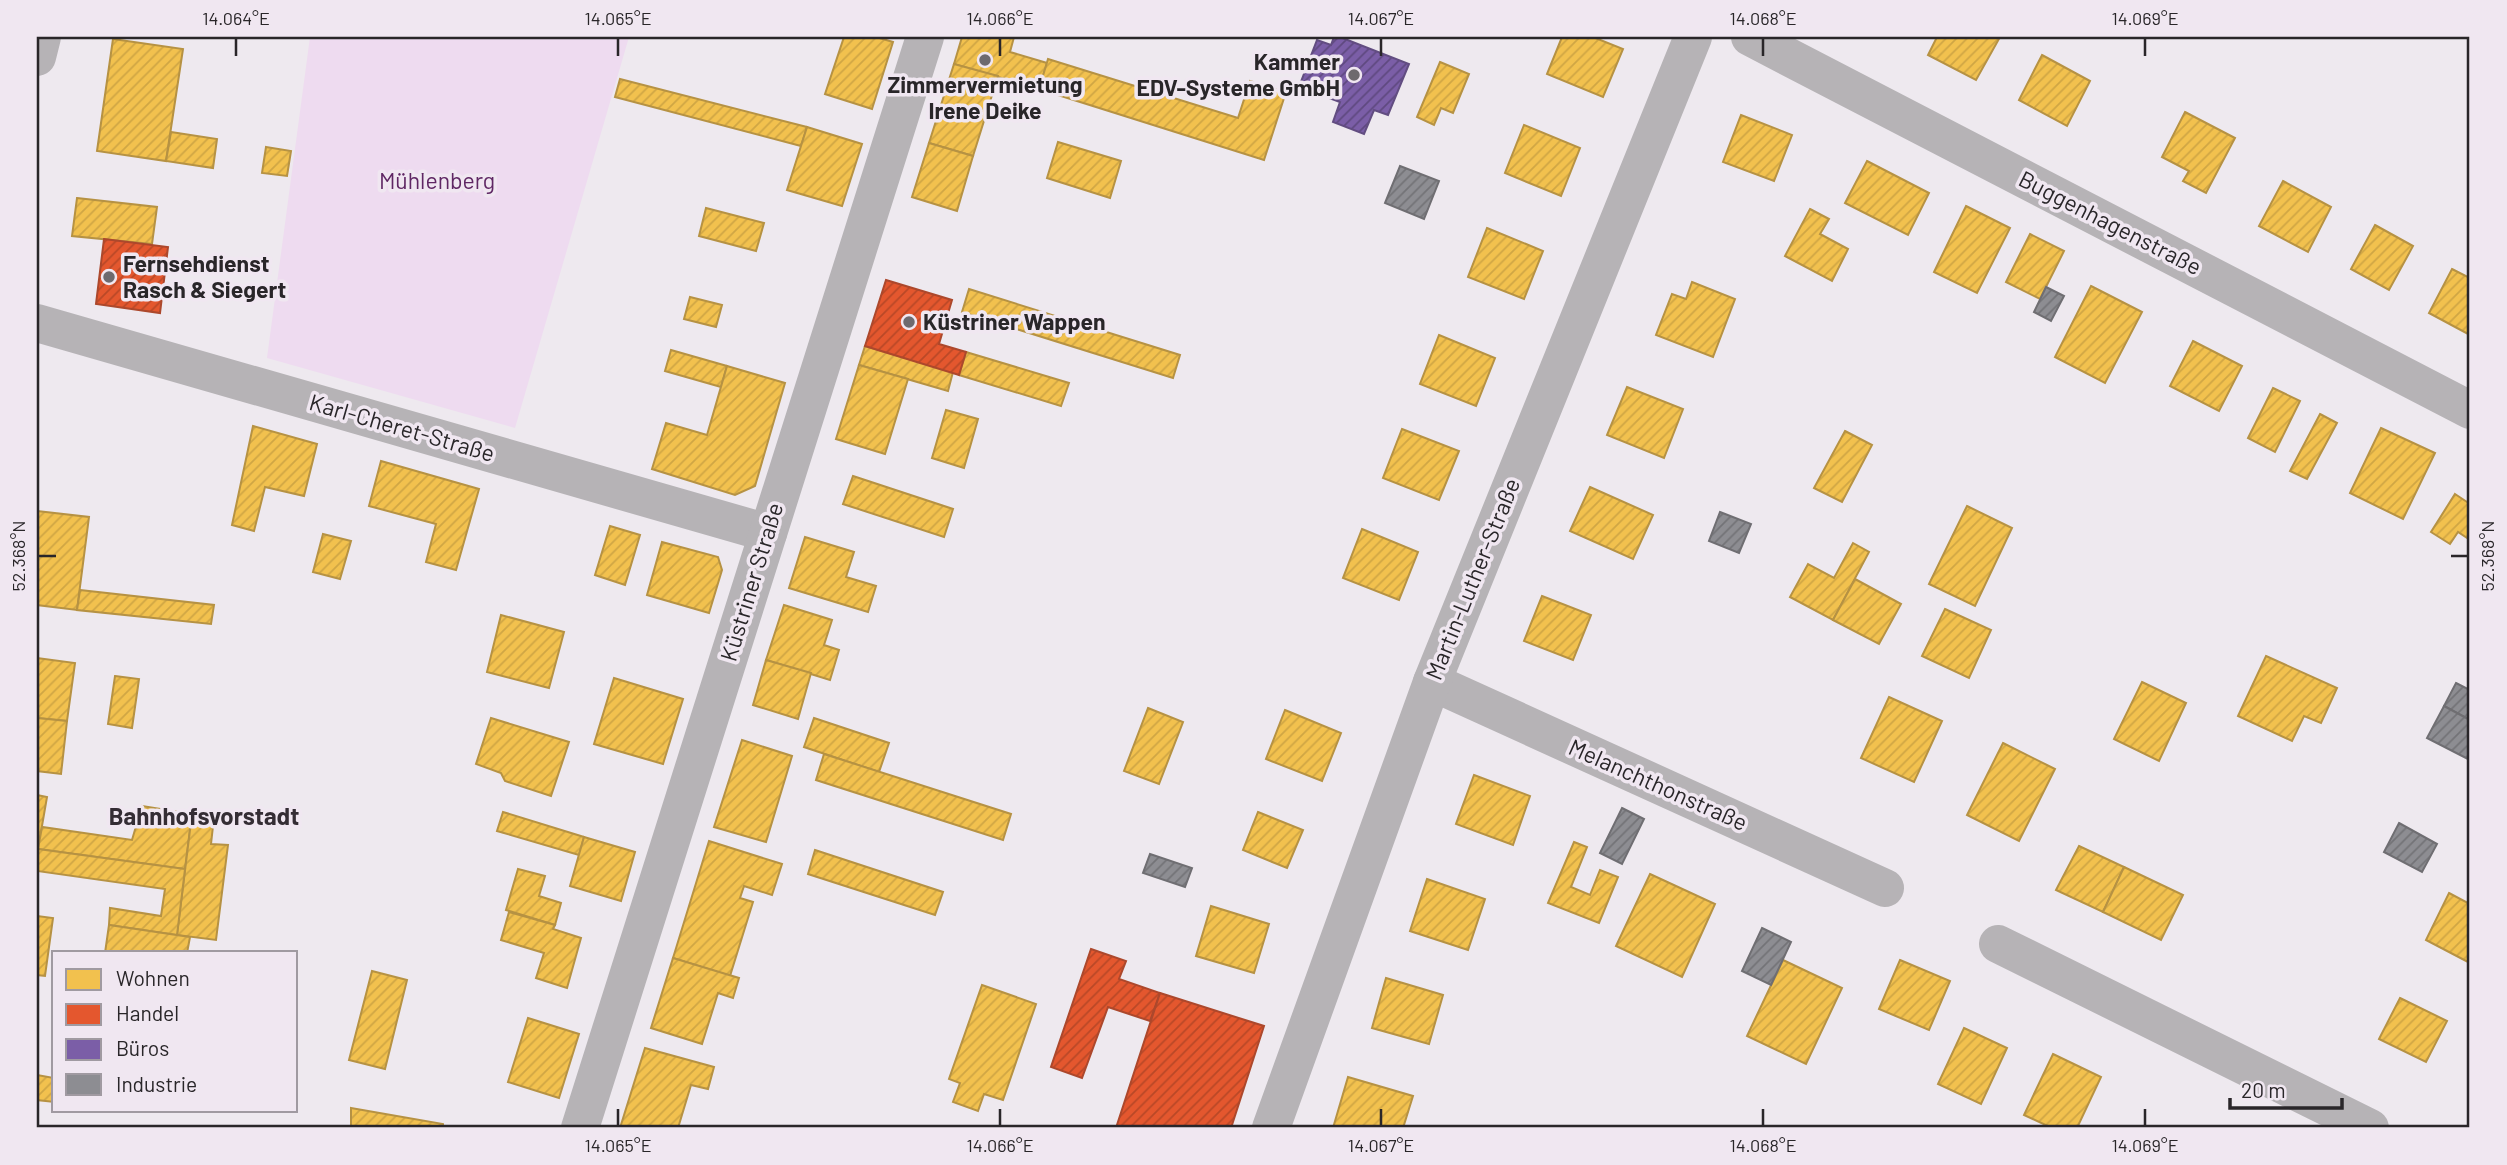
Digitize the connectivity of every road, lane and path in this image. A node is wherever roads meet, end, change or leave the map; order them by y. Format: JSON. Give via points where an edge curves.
{"nodes":[{"id":1,"x":42,"y":37,"type":"edge"},
{"id":2,"x":925,"y":37,"type":"edge"},
{"id":3,"x":1693,"y":37,"type":"edge"},
{"id":4,"x":1750,"y":37,"type":"edge"},
{"id":5,"x":37,"y":57,"type":"edge"},
{"id":6,"x":37,"y":323,"type":"edge"},
{"id":7,"x":2470,"y":410,"type":"edge"},
{"id":8,"x":768,"y":533,"type":"junction"},
{"id":9,"x":1432,"y":682,"type":"junction"},
{"id":10,"x":1885,"y":888,"type":"dead end"},
{"id":11,"x":1998,"y":944,"type":"dead end"},
{"id":12,"x":580,"y":1128,"type":"edge"},
{"id":13,"x":1271,"y":1128,"type":"edge"},
{"id":14,"x":2370,"y":1128,"type":"edge"}],
"edges":[{"from":1,"to":5,"type":"street"},
{"from":2,"to":8,"type":"street","name":"Küstriner Straße"},
{"from":3,"to":9,"type":"street","name":"Martin-Luther-Straße"},
{"from":4,"to":7,"type":"street","name":"Buggenhagenstraße"},
{"from":6,"to":8,"type":"street","name":"Karl-Cheret-Straße"},
{"from":8,"to":12,"type":"street","name":"Küstriner Straße"},
{"from":9,"to":10,"type":"street","name":"Melanchthonstraße"},
{"from":9,"to":13,"type":"street","name":"Martin-Luther-Straße"},
{"from":11,"to":14,"type":"street"}]}
